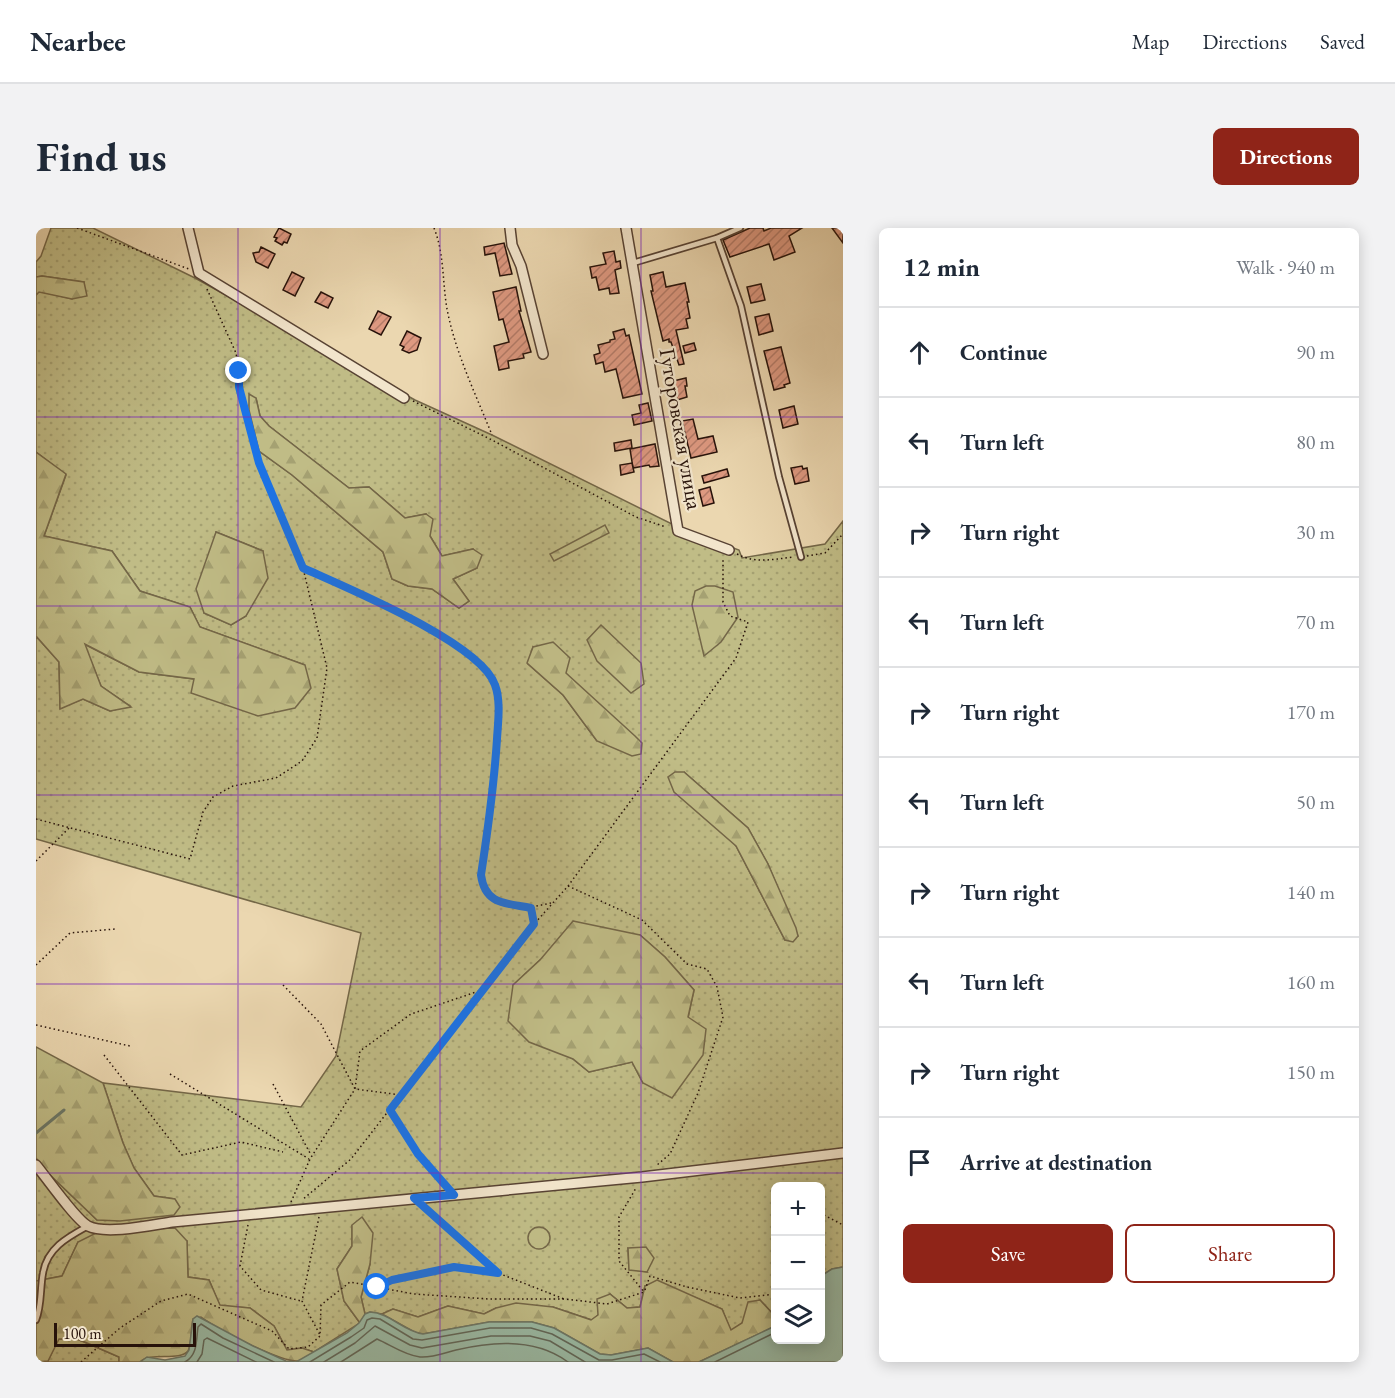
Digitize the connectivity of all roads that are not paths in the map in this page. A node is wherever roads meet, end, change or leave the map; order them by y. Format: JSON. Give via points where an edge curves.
{"nodes":[{"id":1,"x":188,"y":228,"type":"edge"},
{"id":2,"x":510,"y":228,"type":"edge"},
{"id":3,"x":626,"y":228,"type":"edge"},
{"id":4,"x":740,"y":228,"type":"edge"},
{"id":5,"x":717,"y":238,"type":"junction"},
{"id":6,"x":633,"y":263,"type":"junction"},
{"id":7,"x":543,"y":354,"type":"dead end"},
{"id":8,"x":404,"y":398,"type":"road end"},
{"id":9,"x":729,"y":550,"type":"road end"},
{"id":10,"x":801,"y":556,"type":"road end"},
{"id":11,"x":843,"y":1153,"type":"edge"},
{"id":12,"x":36,"y":1165,"type":"edge"},
{"id":13,"x":88,"y":1226,"type":"junction"},
{"id":14,"x":36,"y":1320,"type":"edge"}],
"edges":[{"from":1,"to":8,"type":"street","via":[[200,273]]},
{"from":2,"to":7,"type":"street"},
{"from":3,"to":6,"type":"street","name":"Гуторовская улица"},
{"from":4,"to":5,"type":"lane"},
{"from":5,"to":6,"type":"lane"},
{"from":5,"to":10,"type":"lane","via":[[741,306]]},
{"from":6,"to":9,"type":"street","name":"Гуторовская улица","via":[[678,531]]},
{"from":11,"to":13,"type":"street","via":[[114,1230]]},
{"from":12,"to":13,"type":"street"},
{"from":13,"to":14,"type":"lane","via":[[49,1256]]}]}
